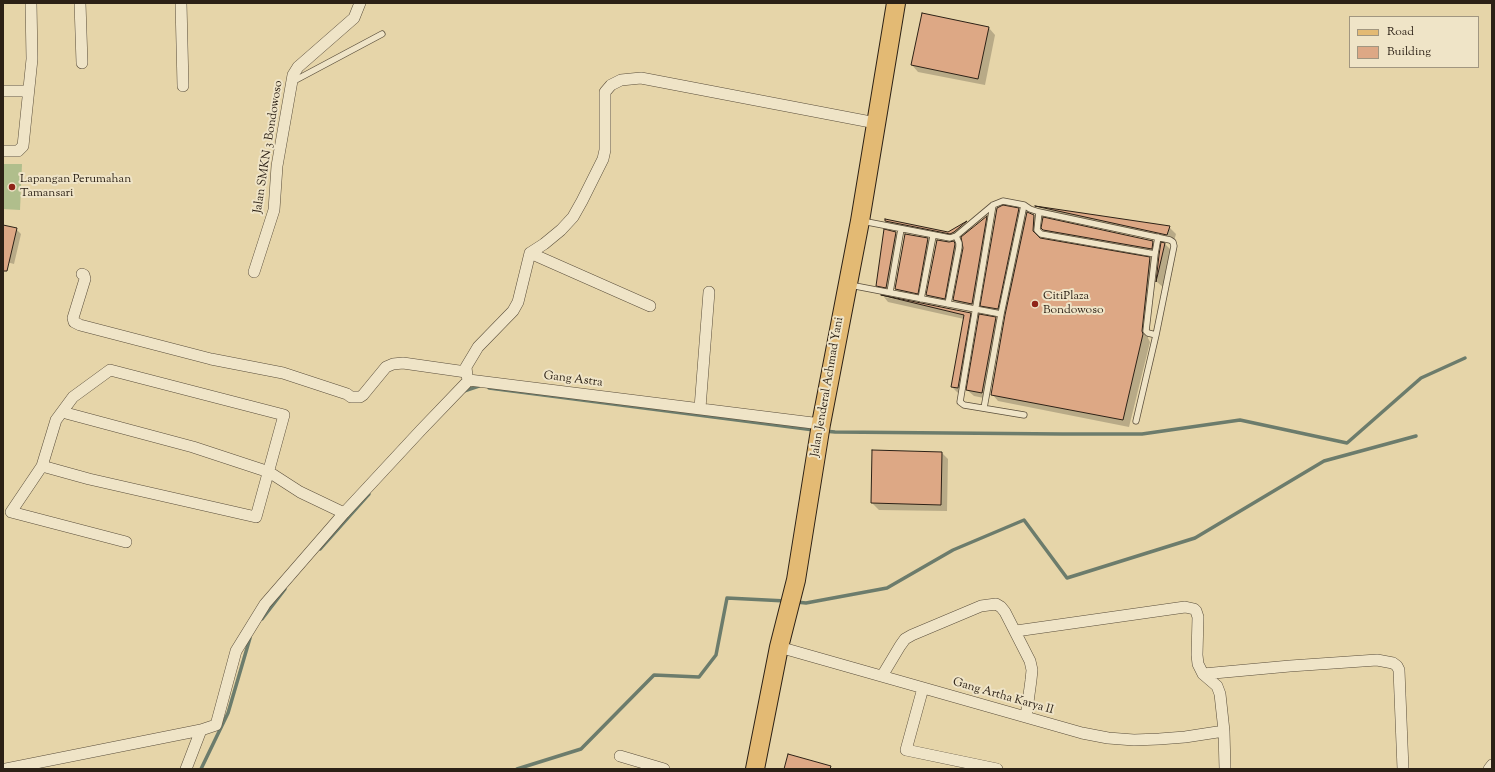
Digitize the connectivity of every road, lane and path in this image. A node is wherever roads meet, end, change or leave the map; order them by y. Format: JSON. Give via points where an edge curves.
{"nodes":[{"id":1,"x":31,"y":3,"type":"edge"},
{"id":2,"x":80,"y":3,"type":"edge"},
{"id":3,"x":182,"y":3,"type":"edge"},
{"id":4,"x":360,"y":3,"type":"edge"},
{"id":5,"x":896,"y":3,"type":"edge"},
{"id":6,"x":382,"y":34,"type":"dead end"},
{"id":7,"x":82,"y":63,"type":"dead end"},
{"id":8,"x":292,"y":82,"type":"junction"},
{"id":9,"x":183,"y":86,"type":"dead end"},
{"id":10,"x":3,"y":91,"type":"edge"},
{"id":11,"x":28,"y":91,"type":"junction"},
{"id":12,"x":876,"y":123,"type":"junction"},
{"id":13,"x":3,"y":152,"type":"edge"},
{"id":14,"x":994,"y":205,"type":"junction"},
{"id":15,"x":1024,"y":205,"type":"junction"},
{"id":16,"x":1039,"y":212,"type":"junction"},
{"id":17,"x":860,"y":221,"type":"junction"},
{"id":18,"x":901,"y":229,"type":"junction"},
{"id":19,"x":933,"y":236,"type":"junction"},
{"id":20,"x":956,"y":236,"type":"junction"},
{"id":21,"x":1158,"y":237,"type":"junction"},
{"id":22,"x":530,"y":253,"type":"junction"},
{"id":23,"x":1155,"y":254,"type":"junction"},
{"id":24,"x":254,"y":272,"type":"dead end"},
{"id":25,"x":82,"y":274,"type":"dead end"},
{"id":26,"x":847,"y":284,"type":"junction"},
{"id":27,"x":709,"y":292,"type":"dead end"},
{"id":28,"x":890,"y":292,"type":"junction"},
{"id":29,"x":921,"y":298,"type":"junction"},
{"id":30,"x":948,"y":304,"type":"junction"},
{"id":31,"x":650,"y":306,"type":"dead end"},
{"id":32,"x":977,"y":310,"type":"junction"},
{"id":33,"x":1001,"y":314,"type":"junction"},
{"id":34,"x":1156,"y":335,"type":"junction"},
{"id":35,"x":468,"y":376,"type":"junction"},
{"id":36,"x":700,"y":408,"type":"junction"},
{"id":37,"x":984,"y":408,"type":"junction"},
{"id":38,"x":62,"y":412,"type":"junction"},
{"id":39,"x":1024,"y":415,"type":"dead end"},
{"id":40,"x":1136,"y":421,"type":"dead end"},
{"id":41,"x":820,"y":432,"type":"junction"},
{"id":42,"x":42,"y":466,"type":"junction"},
{"id":43,"x":269,"y":472,"type":"junction"},
{"id":44,"x":344,"y":513,"type":"junction"},
{"id":45,"x":126,"y":542,"type":"dead end"},
{"id":46,"x":1016,"y":631,"type":"junction"},
{"id":47,"x":779,"y":647,"type":"junction"},
{"id":48,"x":1203,"y":674,"type":"junction"},
{"id":49,"x":882,"y":676,"type":"junction"},
{"id":50,"x":923,"y":688,"type":"junction"},
{"id":51,"x":1026,"y":717,"type":"junction"},
{"id":52,"x":201,"y":730,"type":"junction"},
{"id":53,"x":1224,"y":731,"type":"junction"},
{"id":54,"x":620,"y":756,"type":"dead end"},
{"id":55,"x":1492,"y":765,"type":"edge"},
{"id":56,"x":648,"y":767,"type":"edge"},
{"id":57,"x":6,"y":769,"type":"edge"},
{"id":58,"x":186,"y":769,"type":"edge"},
{"id":59,"x":664,"y":769,"type":"edge"},
{"id":60,"x":755,"y":769,"type":"edge"},
{"id":61,"x":996,"y":769,"type":"edge"},
{"id":62,"x":1225,"y":769,"type":"edge"},
{"id":63,"x":1403,"y":769,"type":"edge"},
{"id":64,"x":1490,"y":769,"type":"edge"}],
"edges":[{"from":1,"to":11,"type":"street","via":[[32,59]]},
{"from":2,"to":7,"type":"street"},
{"from":3,"to":9,"type":"street"},
{"from":4,"to":8,"type":"street","name":"Jalan SMKN 3 Bondowoso","via":[[354,18],[298,67]]},
{"from":5,"to":12,"type":"main road","name":"Jalan Jenderal Achmad Yani"},
{"from":6,"to":8,"type":"lane"},
{"from":8,"to":24,"type":"street","name":"Jalan SMKN 3 Bondowoso","via":[[277,166],[274,210]]},
{"from":10,"to":11,"type":"street"},
{"from":11,"to":13,"type":"street","via":[[23,146],[18,151]]},
{"from":12,"to":17,"type":"main road","name":"Jalan Jenderal Achmad Yani"},
{"from":12,"to":22,"type":"street","via":[[641,78],[622,80],[611,85],[606,92],[605,150],[582,201],[573,217],[561,230]]},
{"from":14,"to":15,"type":"lane","via":[[1003,201]]},
{"from":14,"to":20,"type":"lane"},
{"from":14,"to":32,"type":"lane"},
{"from":15,"to":16,"type":"lane"},
{"from":15,"to":33,"type":"lane"},
{"from":16,"to":21,"type":"lane"},
{"from":16,"to":23,"type":"lane","via":[[1037,230],[1041,234]]},
{"from":17,"to":18,"type":"lane"},
{"from":17,"to":26,"type":"main road","name":"Jalan Jenderal Achmad Yani"},
{"from":18,"to":19,"type":"lane"},
{"from":18,"to":28,"type":"lane"},
{"from":19,"to":20,"type":"lane"},
{"from":19,"to":29,"type":"lane"},
{"from":20,"to":30,"type":"lane","via":[[959,247]]},
{"from":21,"to":23,"type":"lane"},
{"from":21,"to":34,"type":"lane","via":[[1170,240],[1174,246]]},
{"from":22,"to":31,"type":"street"},
{"from":22,"to":35,"type":"street","via":[[518,302],[513,311],[478,348],[466,367]]},
{"from":23,"to":34,"type":"lane","via":[[1146,332]]},
{"from":25,"to":35,"type":"street","name":"Gang Astra","via":[[85,279],[73,318],[74,322],[80,325],[211,359],[283,373],[351,397],[363,395],[386,367],[396,363],[402,362]]},
{"from":26,"to":28,"type":"lane"},
{"from":26,"to":41,"type":"main road","name":"Jalan Jenderal Achmad Yani"},
{"from":27,"to":36,"type":"street"},
{"from":28,"to":29,"type":"lane"},
{"from":29,"to":30,"type":"lane"},
{"from":30,"to":32,"type":"lane"},
{"from":32,"to":33,"type":"lane"},
{"from":32,"to":37,"type":"lane","via":[[960,402]]},
{"from":33,"to":37,"type":"lane"},
{"from":34,"to":40,"type":"lane"},
{"from":35,"to":36,"type":"street","name":"Gang Astra"},
{"from":35,"to":44,"type":"street"},
{"from":36,"to":41,"type":"street","name":"Gang Astra"},
{"from":37,"to":39,"type":"lane"},
{"from":38,"to":42,"type":"street","via":[[56,420]]},
{"from":38,"to":43,"type":"street","via":[[193,447]]},
{"from":38,"to":43,"type":"street","via":[[73,397],[110,370],[284,415]]},
{"from":41,"to":47,"type":"main road","name":"Jalan Jenderal Achmad Yani","via":[[796,580]]},
{"from":42,"to":43,"type":"street","via":[[96,481],[256,517]]},
{"from":42,"to":45,"type":"street","via":[[11,512]]},
{"from":43,"to":44,"type":"street","via":[[300,492]]},
{"from":44,"to":52,"type":"street","via":[[265,604],[236,651],[216,725]]},
{"from":46,"to":48,"type":"street","via":[[1191,607],[1197,614],[1197,655]]},
{"from":46,"to":49,"type":"street","via":[[1001,607],[996,604],[981,606],[905,639]]},
{"from":46,"to":51,"type":"street","via":[[1032,670]]},
{"from":47,"to":49,"type":"street","name":"Gang Artha Karya II"},
{"from":47,"to":60,"type":"main road","name":"Jalan Jenderal Achmad Yani"},
{"from":48,"to":53,"type":"street","via":[[1216,686],[1220,694]]},
{"from":48,"to":63,"type":"street","via":[[1377,660],[1393,663],[1398,670]]},
{"from":49,"to":50,"type":"street","name":"Gang Artha Karya II"},
{"from":50,"to":51,"type":"street","name":"Gang Artha Karya II"},
{"from":50,"to":61,"type":"street","via":[[906,750]]},
{"from":51,"to":53,"type":"street","name":"Gang Artha Karya II","via":[[1082,733],[1134,740],[1185,737]]},
{"from":52,"to":57,"type":"street"},
{"from":52,"to":58,"type":"street"},
{"from":53,"to":62,"type":"street"},
{"from":54,"to":56,"type":"street"},
{"from":55,"to":64,"type":"street"},
{"from":56,"to":59,"type":"street"}]}
